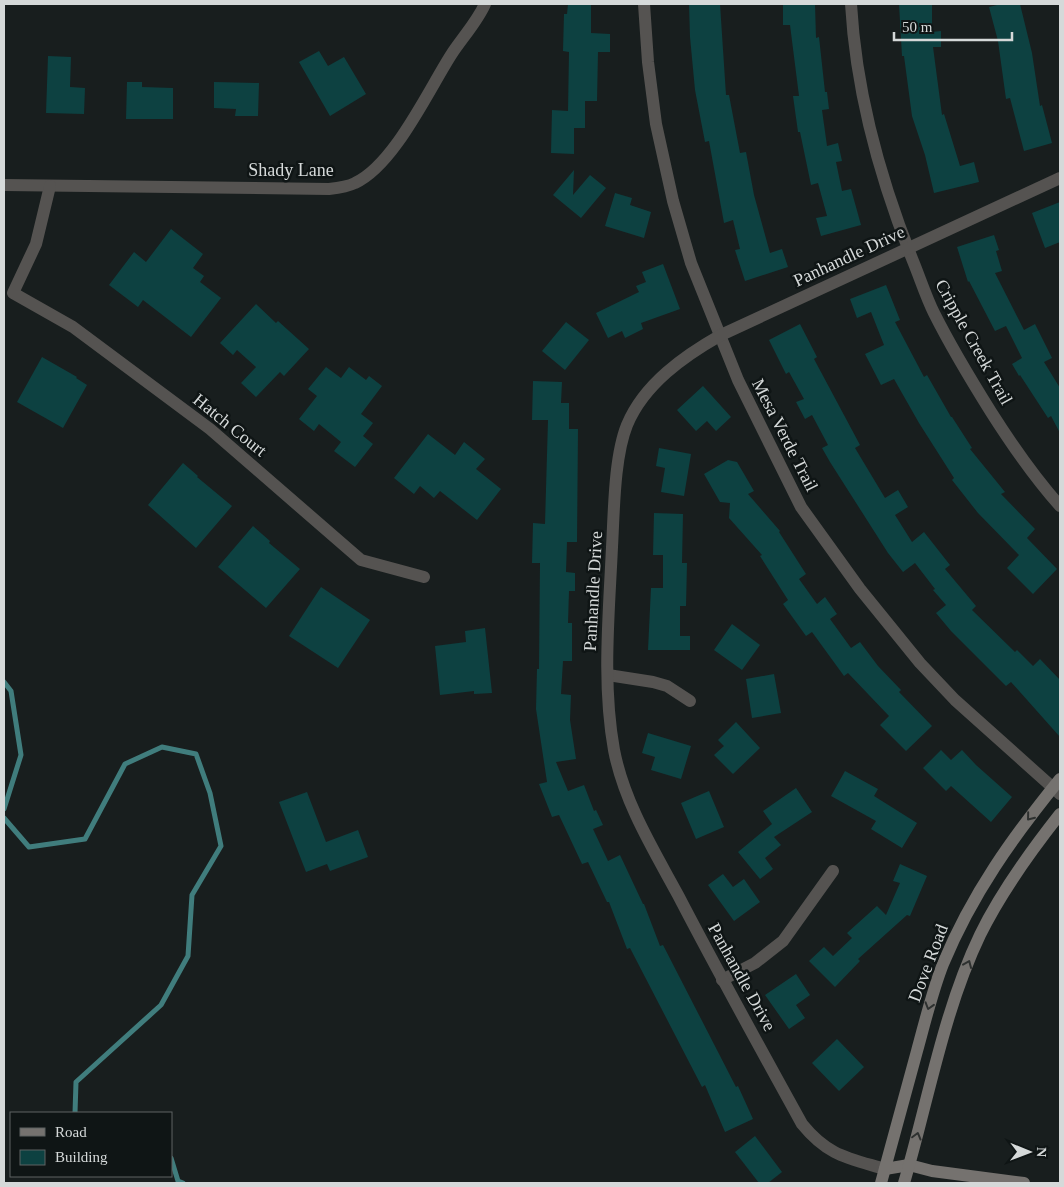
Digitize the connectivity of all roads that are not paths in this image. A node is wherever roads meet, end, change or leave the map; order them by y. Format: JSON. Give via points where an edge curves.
{"nodes":[{"id":1,"x":485,"y":4,"type":"edge"},
{"id":2,"x":644,"y":4,"type":"edge"},
{"id":3,"x":851,"y":4,"type":"edge"},
{"id":4,"x":1060,"y":178,"type":"edge"},
{"id":5,"x":4,"y":185,"type":"edge"},
{"id":6,"x":50,"y":186,"type":"junction"},
{"id":7,"x":908,"y":249,"type":"junction"},
{"id":8,"x":8,"y":290,"type":"edge"},
{"id":9,"x":721,"y":334,"type":"junction"},
{"id":10,"x":1060,"y":506,"type":"edge"},
{"id":11,"x":424,"y":577,"type":"dead end"},
{"id":12,"x":608,"y":675,"type":"junction"},
{"id":13,"x":690,"y":701,"type":"dead end"},
{"id":14,"x":1058,"y":787,"type":"edge"},
{"id":15,"x":1060,"y":814,"type":"edge"},
{"id":16,"x":833,"y":871,"type":"dead end"},
{"id":17,"x":722,"y":980,"type":"junction"},
{"id":18,"x":909,"y":1165,"type":"junction"},
{"id":19,"x":885,"y":1169,"type":"junction"},
{"id":20,"x":881,"y":1183,"type":"edge"},
{"id":21,"x":900,"y":1183,"type":"edge"},
{"id":22,"x":904,"y":1183,"type":"edge"},
{"id":23,"x":1024,"y":1183,"type":"edge"}],
"edges":[{"from":1,"to":6,"type":"street","name":"Shady Lane","via":[[394,149],[356,182],[329,189]]},
{"from":2,"to":9,"type":"street","name":"Mesa Verde Trail","via":[[656,124],[671,191],[691,263]]},
{"from":3,"to":7,"type":"street","name":"Cripple Creek Trail","via":[[853,40],[865,108],[891,203]]},
{"from":4,"to":7,"type":"street","name":"Panhandle Drive"},
{"from":5,"to":6,"type":"street","name":"Shady Lane"},
{"from":6,"to":8,"type":"street","name":"Hatch Court","via":[[36,244]]},
{"from":7,"to":9,"type":"street","name":"Panhandle Drive"},
{"from":7,"to":10,"type":"street","name":"Cripple Creek Trail","via":[[933,312],[971,379],[1015,449]]},
{"from":8,"to":11,"type":"street","name":"Hatch Court","via":[[73,327],[210,429],[361,560]]},
{"from":9,"to":12,"type":"street","name":"Panhandle Drive","via":[[674,366],[652,386],[626,426],[616,490]]},
{"from":9,"to":14,"type":"street","name":"Mesa Verde Trail","via":[[738,380],[801,507],[860,590],[944,687]]},
{"from":12,"to":13,"type":"street","via":[[667,686]]},
{"from":12,"to":17,"type":"street","name":"Panhandle Drive","via":[[614,751],[623,782],[644,831]]},
{"from":14,"to":19,"type":"main road","name":"Dove Road","one_way":true,"via":[[1024,824],[980,888],[953,942],[929,1007]]},
{"from":18,"to":15,"type":"main road","one_way":true,"via":[[950,1014],[967,966],[999,900]]},
{"from":16,"to":17,"type":"street","via":[[783,941],[755,963]]},
{"from":17,"to":19,"type":"street","name":"Panhandle Drive","via":[[802,1124],[813,1138],[845,1157]]},
{"from":18,"to":19,"type":"main road"},
{"from":18,"to":22,"type":"main road"},
{"from":18,"to":23,"type":"main road"},
{"from":19,"to":20,"type":"main road","name":"Dove Road"},
{"from":19,"to":21,"type":"main road"}]}
